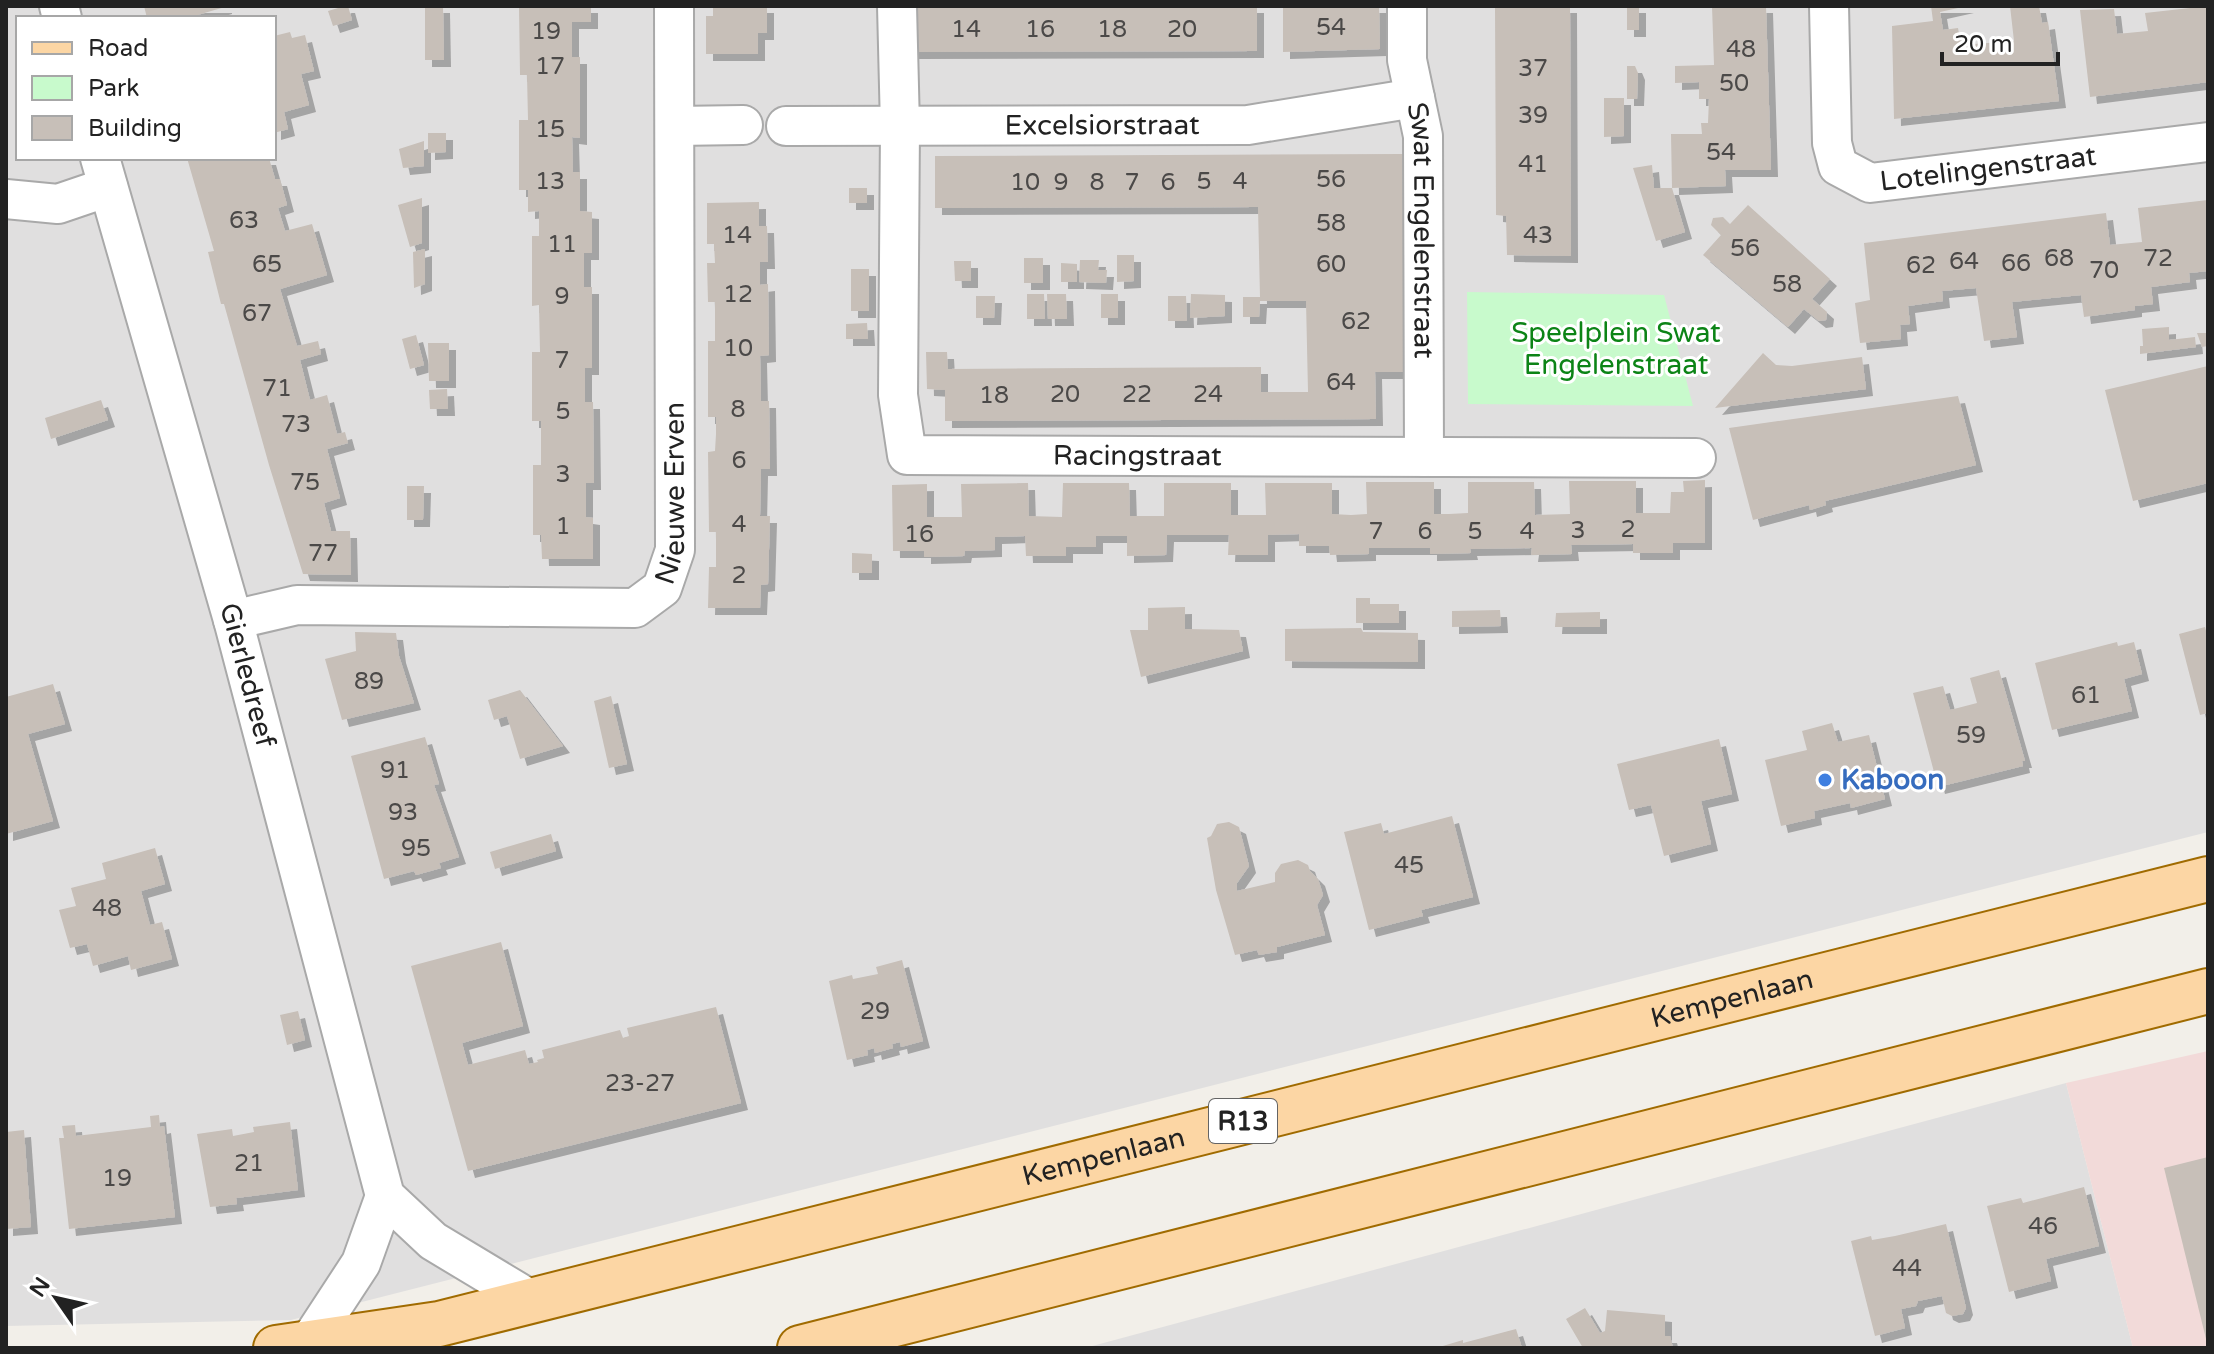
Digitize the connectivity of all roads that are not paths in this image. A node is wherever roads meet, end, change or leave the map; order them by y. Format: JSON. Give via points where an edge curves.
{"nodes":[{"id":1,"x":674,"y":6,"type":"edge"},
{"id":2,"x":897,"y":6,"type":"edge"},
{"id":3,"x":1407,"y":6,"type":"edge"},
{"id":4,"x":1829,"y":6,"type":"edge"},
{"id":5,"x":1415,"y":98,"type":"junction"},
{"id":6,"x":743,"y":125,"type":"dead end"},
{"id":7,"x":675,"y":126,"type":"junction"},
{"id":8,"x":786,"y":126,"type":"dead end"},
{"id":9,"x":900,"y":127,"type":"junction"},
{"id":10,"x":2208,"y":142,"type":"edge"},
{"id":11,"x":104,"y":172,"type":"edge"},
{"id":12,"x":6,"y":199,"type":"edge"},
{"id":13,"x":1424,"y":457,"type":"junction"},
{"id":14,"x":1696,"y":458,"type":"dead end"},
{"id":15,"x":233,"y":620,"type":"junction"},
{"id":16,"x":2208,"y":879,"type":"edge"},
{"id":17,"x":2208,"y":991,"type":"edge"},
{"id":18,"x":385,"y":1196,"type":"junction"},
{"id":19,"x":531,"y":1300,"type":"junction"},
{"id":20,"x":292,"y":1346,"type":"edge"},
{"id":21,"x":800,"y":1348,"type":"edge"}],
"edges":[{"from":1,"to":7,"type":"street","name":"Nieuwe Erven"},
{"from":2,"to":9,"type":"street"},
{"from":3,"to":5,"type":"street","name":"Swat Engelenstraat","via":[[1407,60]]},
{"from":4,"to":10,"type":"street","name":"Lotelingenstraat","via":[[1832,143],[1838,166],[1870,183]]},
{"from":5,"to":9,"type":"street","name":"Excelsiorstraat","via":[[1248,125]]},
{"from":5,"to":13,"type":"street","name":"Swat Engelenstraat","via":[[1423,136]]},
{"from":6,"to":7,"type":"street"},
{"from":7,"to":15,"type":"street","name":"Nieuwe Erven","via":[[675,550],[662,588],[635,608],[297,605]]},
{"from":8,"to":9,"type":"street","name":"Excelsiorstraat"},
{"from":9,"to":13,"type":"street","name":"Racingstraat","via":[[898,395],[907,455]]},
{"from":11,"to":12,"type":"street","via":[[58,204]]},
{"from":11,"to":15,"type":"street","name":"Gierledreef"},
{"from":13,"to":14,"type":"street","name":"Racingstraat"},
{"from":15,"to":18,"type":"street","name":"Gierledreef"},
{"from":16,"to":19,"type":"main road","name":"Kempenlaan","number":"R13"},
{"from":17,"to":21,"type":"main road"},
{"from":18,"to":19,"type":"street","via":[[433,1241]]},
{"from":18,"to":20,"type":"street","via":[[361,1263]]},
{"from":19,"to":20,"type":"main road","name":"Kempenlaan","number":"R13","via":[[439,1324]]}]}
